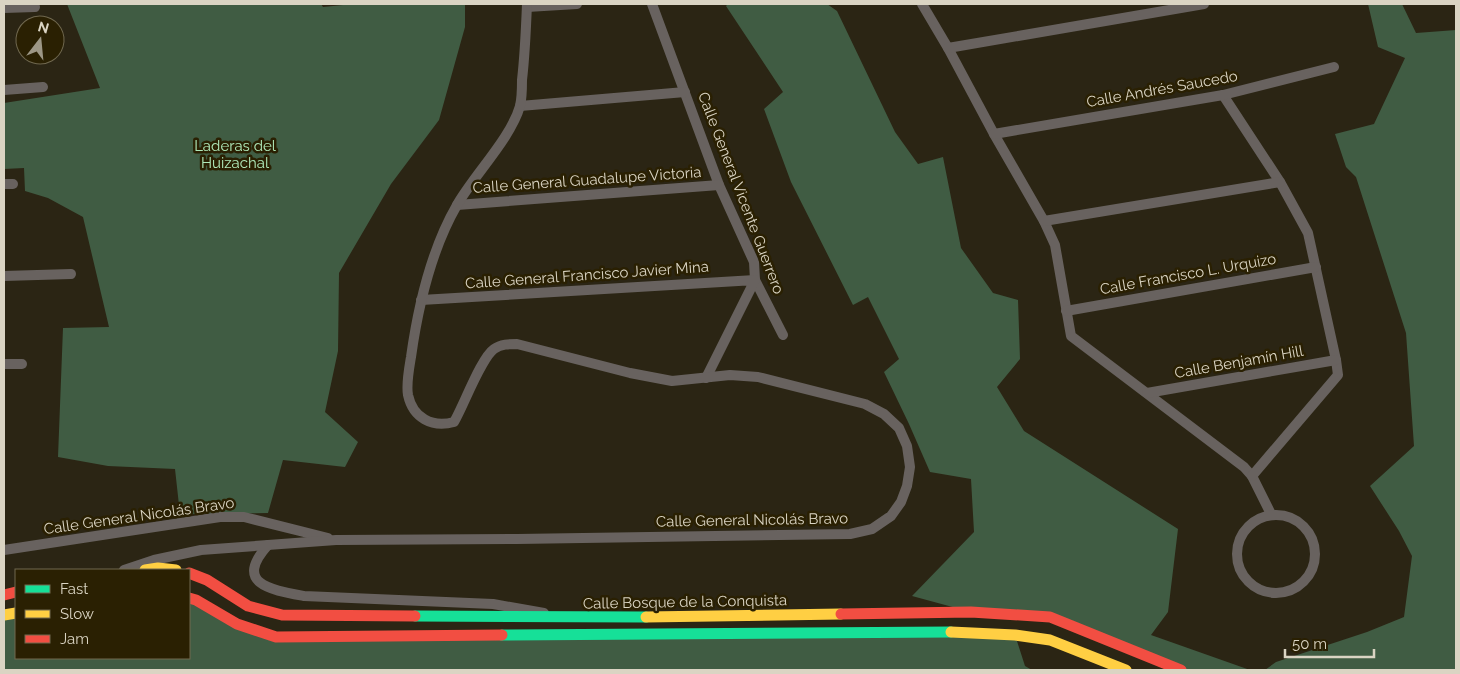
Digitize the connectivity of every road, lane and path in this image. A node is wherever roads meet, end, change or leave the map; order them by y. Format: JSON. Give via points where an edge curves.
{"nodes":[{"id":1,"x":577,"y":4,"type":"edge"},
{"id":2,"x":652,"y":4,"type":"edge"},
{"id":3,"x":922,"y":4,"type":"edge"},
{"id":4,"x":1204,"y":4,"type":"edge"},
{"id":5,"x":527,"y":5,"type":"edge"},
{"id":6,"x":35,"y":7,"type":"dead end"},
{"id":7,"x":4,"y":8,"type":"edge"},
{"id":8,"x":948,"y":48,"type":"junction"},
{"id":9,"x":1334,"y":67,"type":"dead end"},
{"id":10,"x":43,"y":87,"type":"dead end"},
{"id":11,"x":4,"y":90,"type":"edge"},
{"id":12,"x":686,"y":92,"type":"junction"},
{"id":13,"x":1223,"y":95,"type":"junction"},
{"id":14,"x":520,"y":106,"type":"junction"},
{"id":15,"x":994,"y":134,"type":"junction"},
{"id":16,"x":1280,"y":182,"type":"junction"},
{"id":17,"x":719,"y":185,"type":"junction"},
{"id":18,"x":457,"y":205,"type":"junction"},
{"id":19,"x":1044,"y":221,"type":"junction"},
{"id":20,"x":1316,"y":267,"type":"junction"},
{"id":21,"x":71,"y":274,"type":"dead end"},
{"id":22,"x":4,"y":276,"type":"edge"},
{"id":23,"x":755,"y":280,"type":"junction"},
{"id":24,"x":421,"y":300,"type":"junction"},
{"id":25,"x":1066,"y":311,"type":"junction"},
{"id":26,"x":783,"y":335,"type":"dead end"},
{"id":27,"x":1336,"y":360,"type":"junction"},
{"id":28,"x":4,"y":364,"type":"edge"},
{"id":29,"x":22,"y":364,"type":"dead end"},
{"id":30,"x":706,"y":378,"type":"junction"},
{"id":31,"x":1147,"y":393,"type":"junction"},
{"id":32,"x":1252,"y":476,"type":"junction"},
{"id":33,"x":1271,"y":514,"type":"junction"},
{"id":34,"x":336,"y":540,"type":"junction"},
{"id":35,"x":268,"y":545,"type":"junction"},
{"id":36,"x":4,"y":550,"type":"edge"},
{"id":37,"x":127,"y":569,"type":"edge"},
{"id":38,"x":152,"y":569,"type":"edge"},
{"id":39,"x":167,"y":569,"type":"edge"},
{"id":40,"x":190,"y":573,"type":"edge"},
{"id":41,"x":190,"y":598,"type":"edge"},
{"id":42,"x":577,"y":618,"type":"junction"},
{"id":43,"x":1126,"y":670,"type":"edge"},
{"id":44,"x":1181,"y":670,"type":"edge"}],
"edges":[{"from":1,"to":5,"type":"street"},
{"from":2,"to":12,"type":"street","name":"Calle General Vicente Guerrero"},
{"from":3,"to":8,"type":"street"},
{"from":4,"to":8,"type":"street"},
{"from":5,"to":14,"type":"street"},
{"from":6,"to":7,"type":"street"},
{"from":8,"to":15,"type":"street"},
{"from":9,"to":13,"type":"street","name":"Calle Andrés Saucedo"},
{"from":10,"to":11,"type":"street"},
{"from":12,"to":14,"type":"street"},
{"from":12,"to":17,"type":"street","name":"Calle General Vicente Guerrero"},
{"from":13,"to":15,"type":"street","name":"Calle Andrés Saucedo"},
{"from":13,"to":16,"type":"street"},
{"from":14,"to":18,"type":"street","via":[[508,131]]},
{"from":15,"to":19,"type":"street"},
{"from":16,"to":19,"type":"street"},
{"from":16,"to":20,"type":"street","via":[[1308,233]]},
{"from":17,"to":18,"type":"street","name":"Calle General Guadalupe Victoria"},
{"from":17,"to":23,"type":"street","name":"Calle General Vicente Guerrero","via":[[754,262]]},
{"from":18,"to":24,"type":"street","via":[[441,237]]},
{"from":19,"to":25,"type":"street","via":[[1055,245]]},
{"from":20,"to":25,"type":"street","name":"Calle Francisco L. Urquizo"},
{"from":20,"to":27,"type":"street"},
{"from":21,"to":22,"type":"street"},
{"from":23,"to":24,"type":"street","name":"Calle General Francisco Javier Mina"},
{"from":23,"to":26,"type":"street","name":"Calle General Vicente Guerrero"},
{"from":23,"to":30,"type":"street"},
{"from":24,"to":30,"type":"street","name":"Calle General Nicolás Bravo","via":[[408,394],[413,409],[432,423],[454,422],[486,356],[505,344],[517,344],[630,374],[672,380]]},
{"from":25,"to":31,"type":"street","via":[[1071,336]]},
{"from":27,"to":31,"type":"street","name":"Calle Benjamín Hill"},
{"from":27,"to":32,"type":"street","via":[[1338,375]]},
{"from":28,"to":29,"type":"street"},
{"from":30,"to":34,"type":"street","name":"Calle General Nicolás Bravo","via":[[730,375],[758,377],[865,404],[884,414],[899,428],[907,446],[910,467],[901,502],[891,516],[872,529],[850,534]]},
{"from":31,"to":32,"type":"street"},
{"from":32,"to":33,"type":"street"},
{"from":33,"to":33,"type":"street","via":[[1250,523],[1237,542],[1237,565],[1248,584],[1255,588],[1269,594],[1292,592],[1309,577],[1317,556],[1311,534],[1294,518]]},
{"from":34,"to":35,"type":"street","name":"Calle General Nicolás Bravo"},
{"from":34,"to":36,"type":"street","name":"Calle General Nicolás Bravo","via":[[244,517],[220,517]]},
{"from":35,"to":37,"type":"street","name":"Calle General Nicolás Bravo","via":[[201,550]]},
{"from":35,"to":42,"type":"street","via":[[254,564],[254,572],[258,581],[279,591],[304,596],[493,604]]},
{"from":38,"to":39,"type":"main road"},
{"from":40,"to":42,"type":"main road","name":"Calle Bosque de la Conquista","via":[[207,580],[248,606],[282,615]]},
{"from":41,"to":43,"type":"main road","via":[[237,624],[276,637],[941,632],[1050,640]]},
{"from":42,"to":44,"type":"main road","name":"Calle Bosque de la Conquista","via":[[972,612],[1050,617]]}]}
